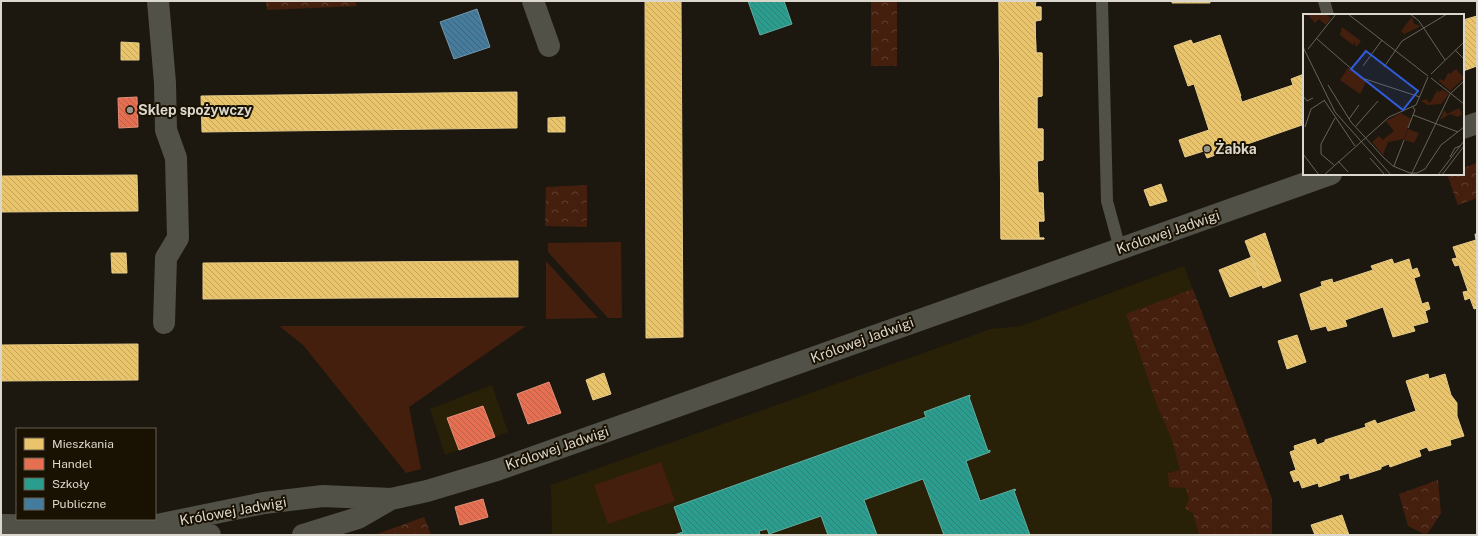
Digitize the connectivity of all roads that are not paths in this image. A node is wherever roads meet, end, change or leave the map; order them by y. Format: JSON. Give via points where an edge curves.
{"nodes":[{"id":1,"x":158,"y":1,"type":"edge"},
{"id":2,"x":533,"y":1,"type":"edge"},
{"id":3,"x":1102,"y":1,"type":"edge"},
{"id":4,"x":1324,"y":1,"type":"edge"},
{"id":5,"x":1328,"y":14,"type":"edge"},
{"id":6,"x":549,"y":46,"type":"dead end"},
{"id":7,"x":1477,"y":123,"type":"edge"},
{"id":8,"x":1464,"y":128,"type":"edge"},
{"id":9,"x":1328,"y":175,"type":"edge"},
{"id":10,"x":1120,"y":249,"type":"junction"},
{"id":11,"x":164,"y":323,"type":"dead end"},
{"id":12,"x":391,"y":500,"type":"junction"},
{"id":13,"x":1,"y":525,"type":"edge"},
{"id":14,"x":147,"y":527,"type":"junction"},
{"id":15,"x":210,"y":535,"type":"edge"},
{"id":16,"x":303,"y":535,"type":"edge"}],
"edges":[{"from":1,"to":11,"type":"street","via":[[166,130],[176,158],[178,238],[166,258]]},
{"from":2,"to":6,"type":"street"},
{"from":3,"to":10,"type":"lane","via":[[1107,201]]},
{"from":4,"to":5,"type":"lane"},
{"from":7,"to":8,"type":"street"},
{"from":9,"to":10,"type":"street","name":"Królowej Jadwigi"},
{"from":10,"to":12,"type":"street","name":"Królowej Jadwigi","via":[[497,470]]},
{"from":12,"to":14,"type":"street","name":"Królowej Jadwigi","via":[[323,496],[264,503]]},
{"from":12,"to":16,"type":"street","name":"Królowej Jadwigi","via":[[358,518]]},
{"from":13,"to":14,"type":"street","name":"Królowej Jadwigi"},
{"from":14,"to":15,"type":"street","name":"Królowej Jadwigi"}]}
